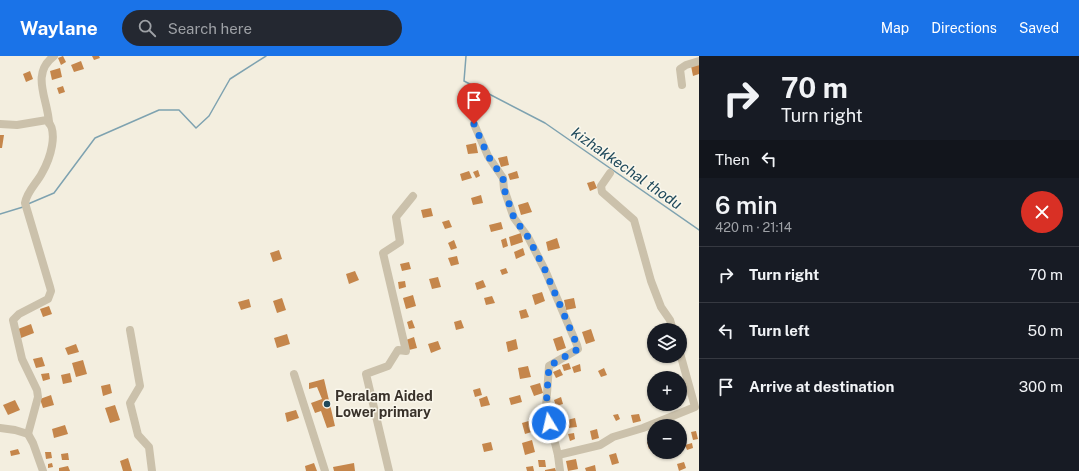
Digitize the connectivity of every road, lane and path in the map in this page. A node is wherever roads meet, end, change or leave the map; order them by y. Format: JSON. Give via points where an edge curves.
{"nodes":[{"id":1,"x":54,"y":56,"type":"edge"},
{"id":2,"x":699,"y":61,"type":"edge"},
{"id":3,"x":682,"y":86,"type":"dead end"},
{"id":4,"x":49,"y":123,"type":"junction"},
{"id":5,"x":0,"y":124,"type":"edge"},
{"id":6,"x":474,"y":124,"type":"dead end"},
{"id":7,"x":610,"y":173,"type":"dead end"},
{"id":8,"x":413,"y":196,"type":"dead end"},
{"id":9,"x":671,"y":323,"type":"edge"},
{"id":10,"x":130,"y":330,"type":"dead end"},
{"id":11,"x":683,"y":363,"type":"edge"},
{"id":12,"x":294,"y":374,"type":"dead end"},
{"id":13,"x":696,"y":401,"type":"edge"},
{"id":14,"x":0,"y":428,"type":"edge"},
{"id":15,"x":28,"y":434,"type":"junction"},
{"id":16,"x":558,"y":455,"type":"junction"},
{"id":17,"x":43,"y":471,"type":"edge"},
{"id":18,"x":152,"y":471,"type":"edge"},
{"id":19,"x":325,"y":471,"type":"edge"},
{"id":20,"x":389,"y":471,"type":"edge"},
{"id":21,"x":560,"y":471,"type":"edge"}],
"edges":[{"from":1,"to":4,"type":"street","via":[[48,60],[40,77]]},
{"from":2,"to":3,"type":"street","via":[[680,69]]},
{"from":4,"to":5,"type":"street","via":[[47,120]]},
{"from":4,"to":15,"type":"street","via":[[53,129],[53,141],[43,173],[30,192],[26,206],[51,291],[48,299],[19,314],[13,320],[22,360],[38,397]]},
{"from":6,"to":16,"type":"street","via":[[488,156],[503,178],[514,218],[528,237],[545,270],[577,345],[578,349],[574,353],[549,366],[546,407]]},
{"from":7,"to":9,"type":"street","via":[[601,186],[602,192],[634,220],[651,281],[661,307]]},
{"from":8,"to":20,"type":"street","via":[[396,217],[400,242],[383,253],[406,351],[398,350],[388,366],[366,374]]},
{"from":10,"to":18,"type":"street","via":[[140,386],[130,403],[138,435],[149,447]]},
{"from":11,"to":13,"type":"street"},
{"from":12,"to":19,"type":"street"},
{"from":13,"to":16,"type":"street","via":[[695,407],[613,437],[600,445]]},
{"from":14,"to":15,"type":"street"},
{"from":15,"to":17,"type":"street"},
{"from":16,"to":21,"type":"street"}]}
